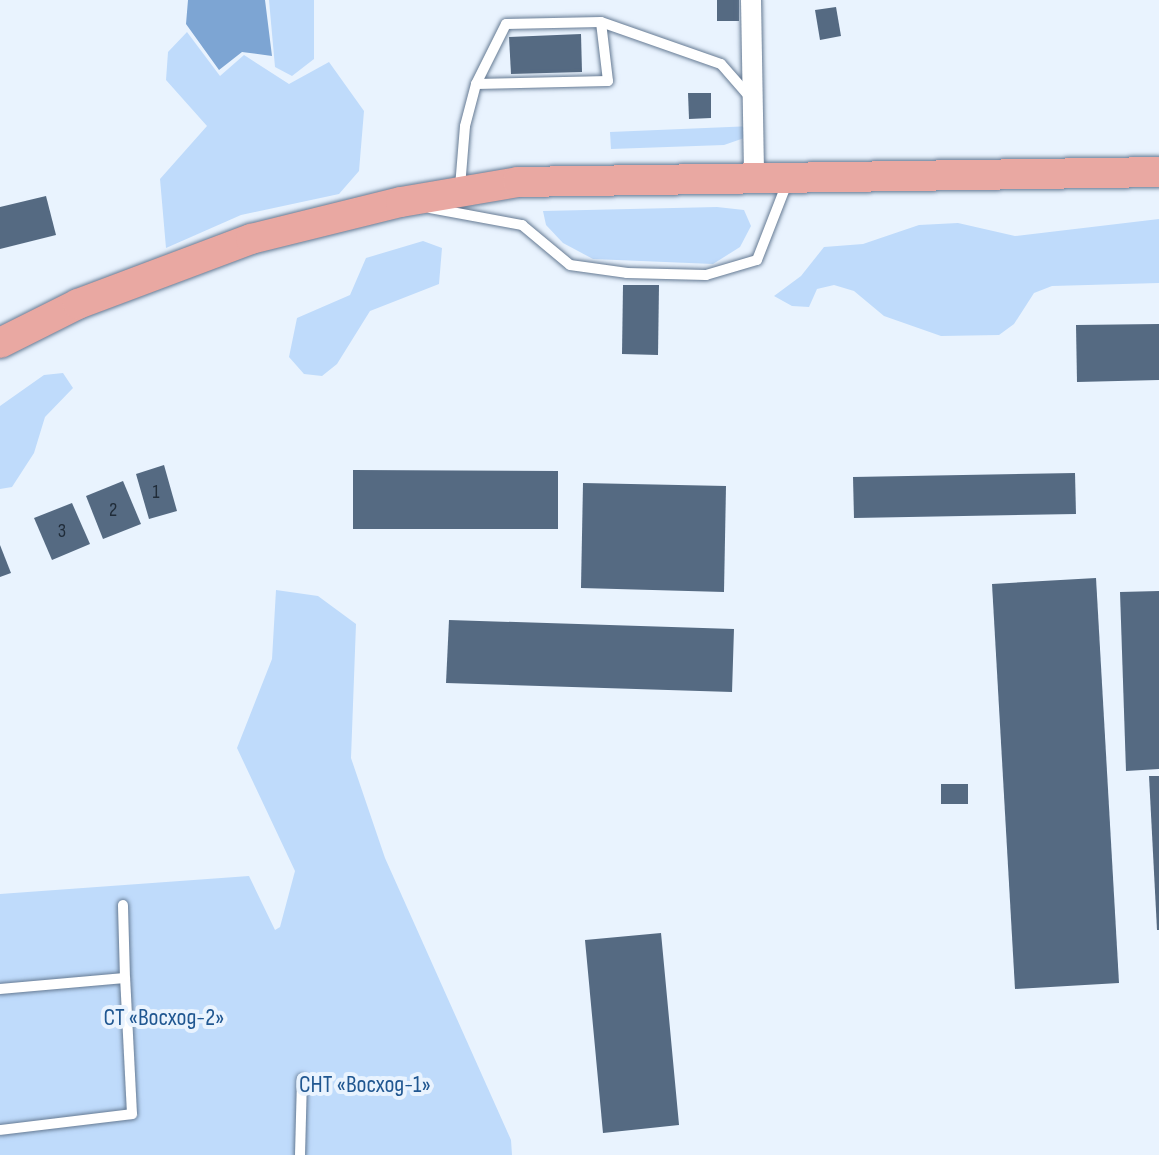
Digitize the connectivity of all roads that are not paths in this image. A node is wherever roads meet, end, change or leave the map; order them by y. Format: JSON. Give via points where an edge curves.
{"nodes":[{"id":1,"x":751,"y":0,"type":"edge"},
{"id":2,"x":601,"y":22,"type":"junction"},
{"id":3,"x":476,"y":84,"type":"junction"},
{"id":4,"x":754,"y":120,"type":"junction"},
{"id":5,"x":1159,"y":172,"type":"edge"},
{"id":6,"x":790,"y":175,"type":"junction"},
{"id":7,"x":754,"y":176,"type":"junction"},
{"id":8,"x":460,"y":191,"type":"junction"},
{"id":9,"x":401,"y":202,"type":"junction"},
{"id":10,"x":0,"y":343,"type":"edge"},
{"id":11,"x":123,"y":905,"type":"dead end"},
{"id":12,"x":125,"y":978,"type":"junction"},
{"id":13,"x":0,"y":989,"type":"edge"},
{"id":14,"x":302,"y":1079,"type":"dead end"},
{"id":15,"x":0,"y":1130,"type":"edge"},
{"id":16,"x":300,"y":1155,"type":"edge"}],
"edges":[{"from":1,"to":4,"type":"street"},
{"from":2,"to":3,"type":"lane","via":[[506,24]]},
{"from":2,"to":3,"type":"lane","via":[[608,81]]},
{"from":2,"to":4,"type":"lane","via":[[721,64],[747,90]]},
{"from":3,"to":8,"type":"lane","via":[[465,126]]},
{"from":4,"to":7,"type":"street"},
{"from":5,"to":6,"type":"main road"},
{"from":6,"to":7,"type":"main road"},
{"from":6,"to":9,"type":"lane","via":[[757,260],[706,275],[570,265],[522,225]]},
{"from":7,"to":8,"type":"main road","via":[[580,178]]},
{"from":8,"to":9,"type":"main road"},
{"from":9,"to":10,"type":"main road","via":[[172,265]]},
{"from":11,"to":12,"type":"lane"},
{"from":12,"to":13,"type":"lane"},
{"from":12,"to":15,"type":"lane","via":[[132,1114]]},
{"from":14,"to":16,"type":"lane"}]}
